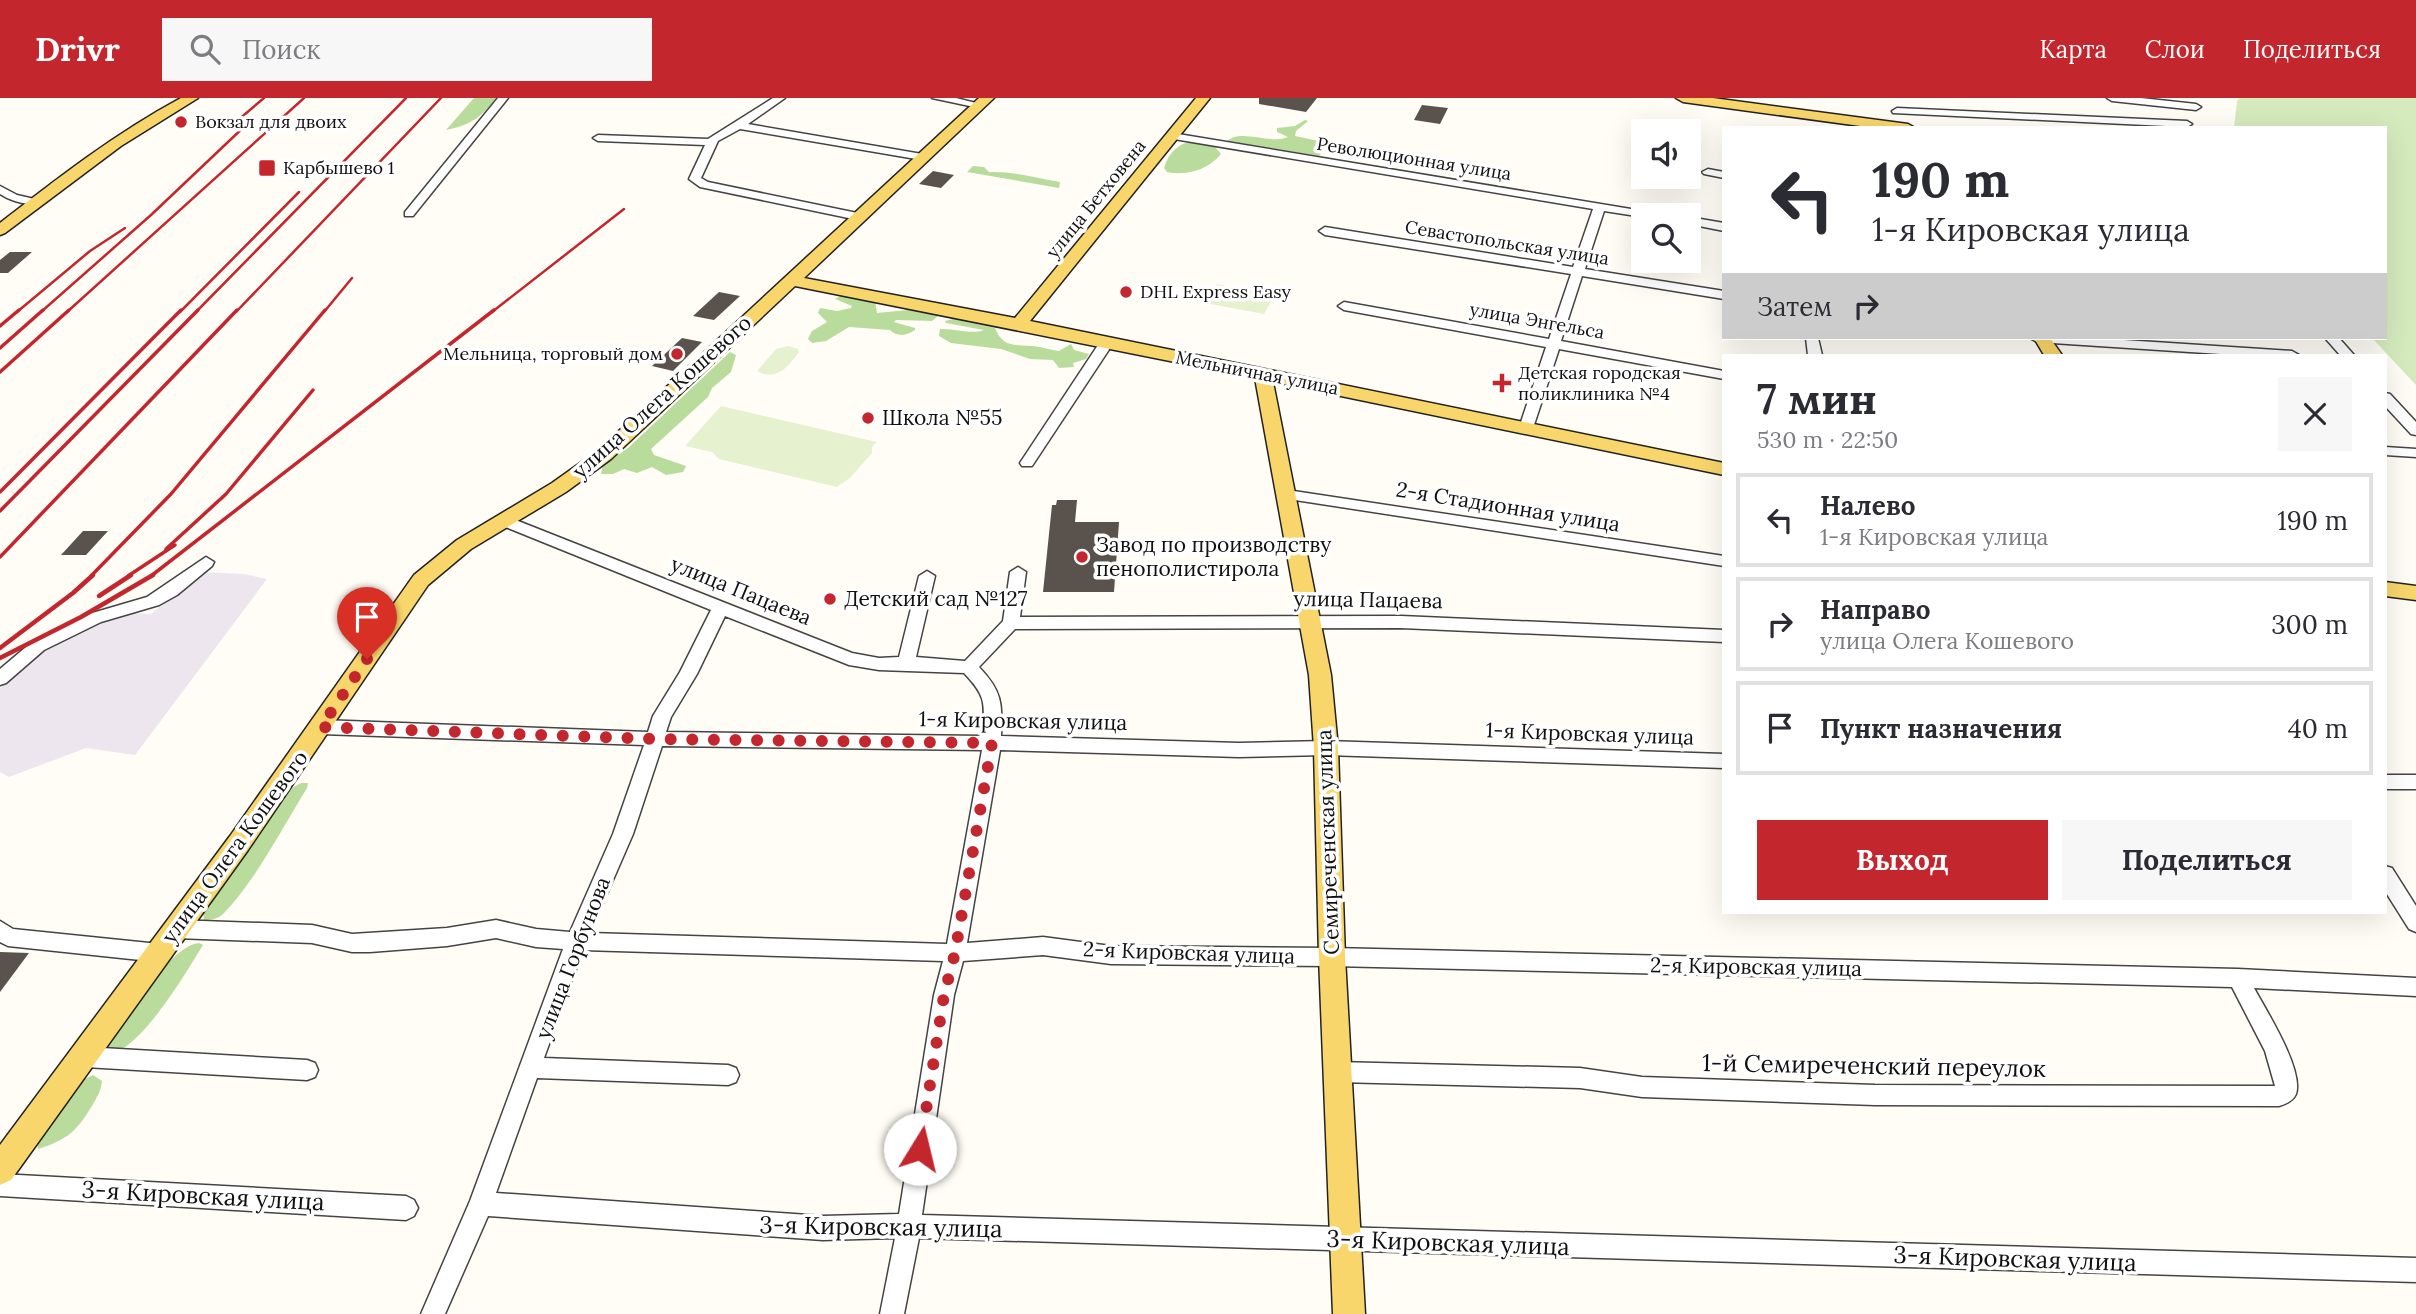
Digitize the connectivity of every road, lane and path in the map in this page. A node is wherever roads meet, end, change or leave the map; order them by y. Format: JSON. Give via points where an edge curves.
{"nodes":[{"id":1,"x":191,"y":98,"type":"edge"},
{"id":2,"x":503,"y":98,"type":"edge"},
{"id":3,"x":780,"y":98,"type":"edge"},
{"id":4,"x":937,"y":98,"type":"edge"},
{"id":5,"x":1203,"y":98,"type":"edge"},
{"id":6,"x":1683,"y":98,"type":"edge"},
{"id":7,"x":1890,"y":98,"type":"edge"},
{"id":8,"x":2112,"y":98,"type":"edge"},
{"id":9,"x":983,"y":102,"type":"edge"},
{"id":10,"x":2200,"y":102,"type":"edge"},
{"id":11,"x":1898,"y":111,"type":"junction"},
{"id":12,"x":739,"y":126,"type":"junction"},
{"id":13,"x":1899,"y":126,"type":"edge"},
{"id":14,"x":1906,"y":126,"type":"edge"},
{"id":15,"x":2187,"y":126,"type":"edge"},
{"id":16,"x":1172,"y":136,"type":"junction"},
{"id":17,"x":598,"y":138,"type":"dead end"},
{"id":18,"x":710,"y":142,"type":"junction"},
{"id":19,"x":922,"y":157,"type":"junction"},
{"id":20,"x":1708,"y":172,"type":"dead end"},
{"id":21,"x":1722,"y":175,"type":"edge"},
{"id":22,"x":0,"y":189,"type":"edge"},
{"id":23,"x":37,"y":201,"type":"junction"},
{"id":24,"x":1598,"y":207,"type":"junction"},
{"id":25,"x":1631,"y":212,"type":"edge"},
{"id":26,"x":409,"y":214,"type":"dead end"},
{"id":27,"x":859,"y":216,"type":"junction"},
{"id":28,"x":1701,"y":223,"type":"edge"},
{"id":29,"x":1722,"y":227,"type":"edge"},
{"id":30,"x":0,"y":230,"type":"edge"},
{"id":31,"x":1325,"y":230,"type":"dead end"},
{"id":32,"x":1577,"y":273,"type":"junction"},
{"id":33,"x":790,"y":280,"type":"junction"},
{"id":34,"x":1722,"y":295,"type":"edge"},
{"id":35,"x":1343,"y":306,"type":"dead end"},
{"id":36,"x":1019,"y":324,"type":"junction"},
{"id":37,"x":2042,"y":340,"type":"edge"},
{"id":38,"x":2070,"y":340,"type":"edge"},
{"id":39,"x":1107,"y":342,"type":"junction"},
{"id":40,"x":1554,"y":343,"type":"junction"},
{"id":41,"x":2052,"y":354,"type":"edge"},
{"id":42,"x":2277,"y":354,"type":"edge"},
{"id":43,"x":1263,"y":374,"type":"junction"},
{"id":44,"x":1722,"y":375,"type":"edge"},
{"id":45,"x":2387,"y":399,"type":"edge"},
{"id":46,"x":1526,"y":428,"type":"junction"},
{"id":47,"x":2416,"y":431,"type":"edge"},
{"id":48,"x":2387,"y":451,"type":"edge"},
{"id":49,"x":2416,"y":453,"type":"edge"},
{"id":50,"x":1027,"y":463,"type":"dead end"},
{"id":51,"x":1722,"y":469,"type":"edge"},
{"id":52,"x":1287,"y":495,"type":"junction"},
{"id":53,"x":503,"y":520,"type":"junction"},
{"id":54,"x":1722,"y":561,"type":"edge"},
{"id":55,"x":206,"y":562,"type":"dead end"},
{"id":56,"x":1018,"y":572,"type":"dead end"},
{"id":57,"x":927,"y":576,"type":"dead end"},
{"id":58,"x":2387,"y":590,"type":"edge"},
{"id":59,"x":2416,"y":593,"type":"edge"},
{"id":60,"x":721,"y":607,"type":"junction"},
{"id":61,"x":1312,"y":622,"type":"junction"},
{"id":62,"x":1011,"y":623,"type":"junction"},
{"id":63,"x":1722,"y":636,"type":"edge"},
{"id":64,"x":906,"y":663,"type":"junction"},
{"id":65,"x":969,"y":667,"type":"junction"},
{"id":66,"x":0,"y":679,"type":"edge"},
{"id":67,"x":321,"y":727,"type":"junction"},
{"id":68,"x":655,"y":739,"type":"junction"},
{"id":69,"x":992,"y":743,"type":"junction"},
{"id":70,"x":1326,"y":748,"type":"junction"},
{"id":71,"x":1722,"y":761,"type":"edge"},
{"id":72,"x":2387,"y":782,"type":"edge"},
{"id":73,"x":2416,"y":782,"type":"edge"},
{"id":74,"x":2387,"y":877,"type":"edge"},
{"id":75,"x":2416,"y":923,"type":"edge"},
{"id":76,"x":176,"y":929,"type":"junction"},
{"id":77,"x":4,"y":933,"type":"edge"},
{"id":78,"x":576,"y":941,"type":"junction"},
{"id":79,"x":159,"y":953,"type":"junction"},
{"id":80,"x":955,"y":953,"type":"junction"},
{"id":81,"x":1332,"y":957,"type":"junction"},
{"id":82,"x":2238,"y":978,"type":"junction"},
{"id":83,"x":2416,"y":987,"type":"edge"},
{"id":84,"x":85,"y":1057,"type":"junction"},
{"id":85,"x":530,"y":1069,"type":"junction"},
{"id":86,"x":307,"y":1070,"type":"dead end"},
{"id":87,"x":1337,"y":1072,"type":"junction"},
{"id":88,"x":728,"y":1075,"type":"dead end"},
{"id":89,"x":0,"y":1170,"type":"edge"},
{"id":90,"x":0,"y":1185,"type":"edge"},
{"id":91,"x":481,"y":1204,"type":"junction"},
{"id":92,"x":407,"y":1208,"type":"dead end"},
{"id":93,"x":909,"y":1226,"type":"junction"},
{"id":94,"x":1345,"y":1240,"type":"junction"},
{"id":95,"x":2416,"y":1270,"type":"edge"},
{"id":96,"x":433,"y":1314,"type":"edge"},
{"id":97,"x":892,"y":1314,"type":"edge"},
{"id":98,"x":1349,"y":1314,"type":"edge"}],
"edges":[{"from":1,"to":23,"type":"main road","via":[[140,126]]},
{"from":2,"to":26,"type":"street"},
{"from":3,"to":12,"type":"street"},
{"from":4,"to":9,"type":"street"},
{"from":5,"to":16,"type":"main road","name":"улица Бетховена"},
{"from":6,"to":13,"type":"main road"},
{"from":7,"to":11,"type":"street"},
{"from":8,"to":10,"type":"street"},
{"from":9,"to":19,"type":"main road","name":"улица Олега Кошевого"},
{"from":10,"to":15,"type":"street"},
{"from":11,"to":14,"type":"street"},
{"from":11,"to":15,"type":"street"},
{"from":12,"to":18,"type":"street"},
{"from":12,"to":19,"type":"street"},
{"from":16,"to":24,"type":"street","name":"Революционная улица"},
{"from":16,"to":36,"type":"main road","name":"улица Бетховена"},
{"from":17,"to":18,"type":"street"},
{"from":18,"to":27,"type":"street","via":[[695,179],[704,185]]},
{"from":19,"to":27,"type":"main road","name":"улица Олега Кошевого"},
{"from":20,"to":21,"type":"street"},
{"from":22,"to":23,"type":"street","via":[[14,198]]},
{"from":23,"to":30,"type":"main road"},
{"from":24,"to":25,"type":"street","name":"Революционная улица"},
{"from":24,"to":32,"type":"street"},
{"from":27,"to":33,"type":"main road","name":"улица Олега Кошевого"},
{"from":28,"to":29,"type":"street"},
{"from":31,"to":32,"type":"street","name":"Севастопольская улица"},
{"from":32,"to":34,"type":"street","name":"Севастопольская улица"},
{"from":32,"to":40,"type":"street"},
{"from":33,"to":36,"type":"main road","name":"Мельничная улица"},
{"from":33,"to":53,"type":"main road","name":"улица Олега Кошевого","via":[[587,469]]},
{"from":35,"to":40,"type":"street","name":"улица Энгельса"},
{"from":36,"to":39,"type":"main road","name":"Мельничная улица"},
{"from":37,"to":41,"type":"main road"},
{"from":38,"to":42,"type":"street"},
{"from":39,"to":43,"type":"main road","name":"Мельничная улица"},
{"from":39,"to":50,"type":"street"},
{"from":40,"to":44,"type":"street","name":"улица Энгельса"},
{"from":40,"to":46,"type":"street"},
{"from":43,"to":46,"type":"main road","name":"Мельничная улица"},
{"from":43,"to":52,"type":"main road","name":"Семиреченская улица"},
{"from":45,"to":47,"type":"street"},
{"from":46,"to":51,"type":"main road","name":"Мельничная улица"},
{"from":48,"to":49,"type":"street"},
{"from":52,"to":54,"type":"street","name":"2-я Стадионная улица"},
{"from":52,"to":61,"type":"main road","name":"Семиреченская улица"},
{"from":53,"to":60,"type":"street","name":"улица Пацаева"},
{"from":53,"to":67,"type":"main road","name":"улица Олега Кошевого","via":[[442,558],[421,580]]},
{"from":55,"to":66,"type":"street","via":[[153,601],[95,618],[38,646]]},
{"from":56,"to":62,"type":"street"},
{"from":57,"to":64,"type":"street"},
{"from":58,"to":59,"type":"main road"},
{"from":60,"to":64,"type":"street","name":"улица Пацаева","via":[[849,659]]},
{"from":60,"to":68,"type":"street","name":"улица Горбунова","via":[[688,674],[668,702]]},
{"from":61,"to":62,"type":"street","name":"улица Пацаева"},
{"from":61,"to":63,"type":"street","name":"улица Пацаева","via":[[1520,625]]},
{"from":61,"to":70,"type":"main road","name":"Семиреченская улица"},
{"from":62,"to":65,"type":"street"},
{"from":64,"to":65,"type":"street","name":"улица Пацаева"},
{"from":65,"to":69,"type":"street","via":[[988,687],[993,704]]},
{"from":67,"to":68,"type":"street","name":"1-я Кировская улица"},
{"from":67,"to":76,"type":"main road","name":"улица Олега Кошевого"},
{"from":68,"to":69,"type":"street","name":"1-я Кировская улица"},
{"from":68,"to":78,"type":"street","name":"улица Горбунова","via":[[623,834]]},
{"from":69,"to":70,"type":"street","name":"1-я Кировская улица"},
{"from":69,"to":80,"type":"street"},
{"from":70,"to":71,"type":"street","name":"1-я Кировская улица"},
{"from":70,"to":81,"type":"main road","name":"Семиреченская улица"},
{"from":72,"to":73,"type":"street"},
{"from":74,"to":75,"type":"street"},
{"from":76,"to":78,"type":"street","name":"2-я Кировская улица","via":[[312,934],[352,943],[496,929]]},
{"from":76,"to":79,"type":"main road","name":"улица Олега Кошевого"},
{"from":77,"to":79,"type":"street"},
{"from":78,"to":80,"type":"street","name":"2-я Кировская улица"},
{"from":78,"to":85,"type":"street","name":"улица Горбунова"},
{"from":79,"to":84,"type":"main road","name":"улица Олега Кошевого"},
{"from":80,"to":81,"type":"street","name":"2-я Кировская улица","via":[[1044,946],[1111,954]]},
{"from":80,"to":93,"type":"street","via":[[944,995]]},
{"from":81,"to":82,"type":"street","name":"2-я Кировская улица"},
{"from":81,"to":87,"type":"main road","name":"Семиреченская улица"},
{"from":82,"to":83,"type":"street","name":"2-я Кировская улица"},
{"from":82,"to":87,"type":"street","name":"1-й Семиреченский переулок","via":[[2287,1082],[2286,1091],[2279,1096],[1875,1095],[1642,1087],[1580,1078]]},
{"from":84,"to":86,"type":"street"},
{"from":84,"to":89,"type":"main road","name":"улица Олега Кошевого"},
{"from":85,"to":88,"type":"street"},
{"from":85,"to":91,"type":"street","name":"улица Горбунова"},
{"from":87,"to":94,"type":"main road","name":"Семиреченская улица"},
{"from":90,"to":92,"type":"street","name":"3-я Кировская улица"},
{"from":91,"to":93,"type":"street","name":"3-я Кировская улица","via":[[823,1228]]},
{"from":91,"to":96,"type":"street","name":"улица Горбунова"},
{"from":93,"to":94,"type":"street","name":"3-я Кировская улица"},
{"from":93,"to":97,"type":"street"},
{"from":94,"to":95,"type":"street","name":"3-я Кировская улица"},
{"from":94,"to":98,"type":"main road","name":"Семиреченская улица"}]}
